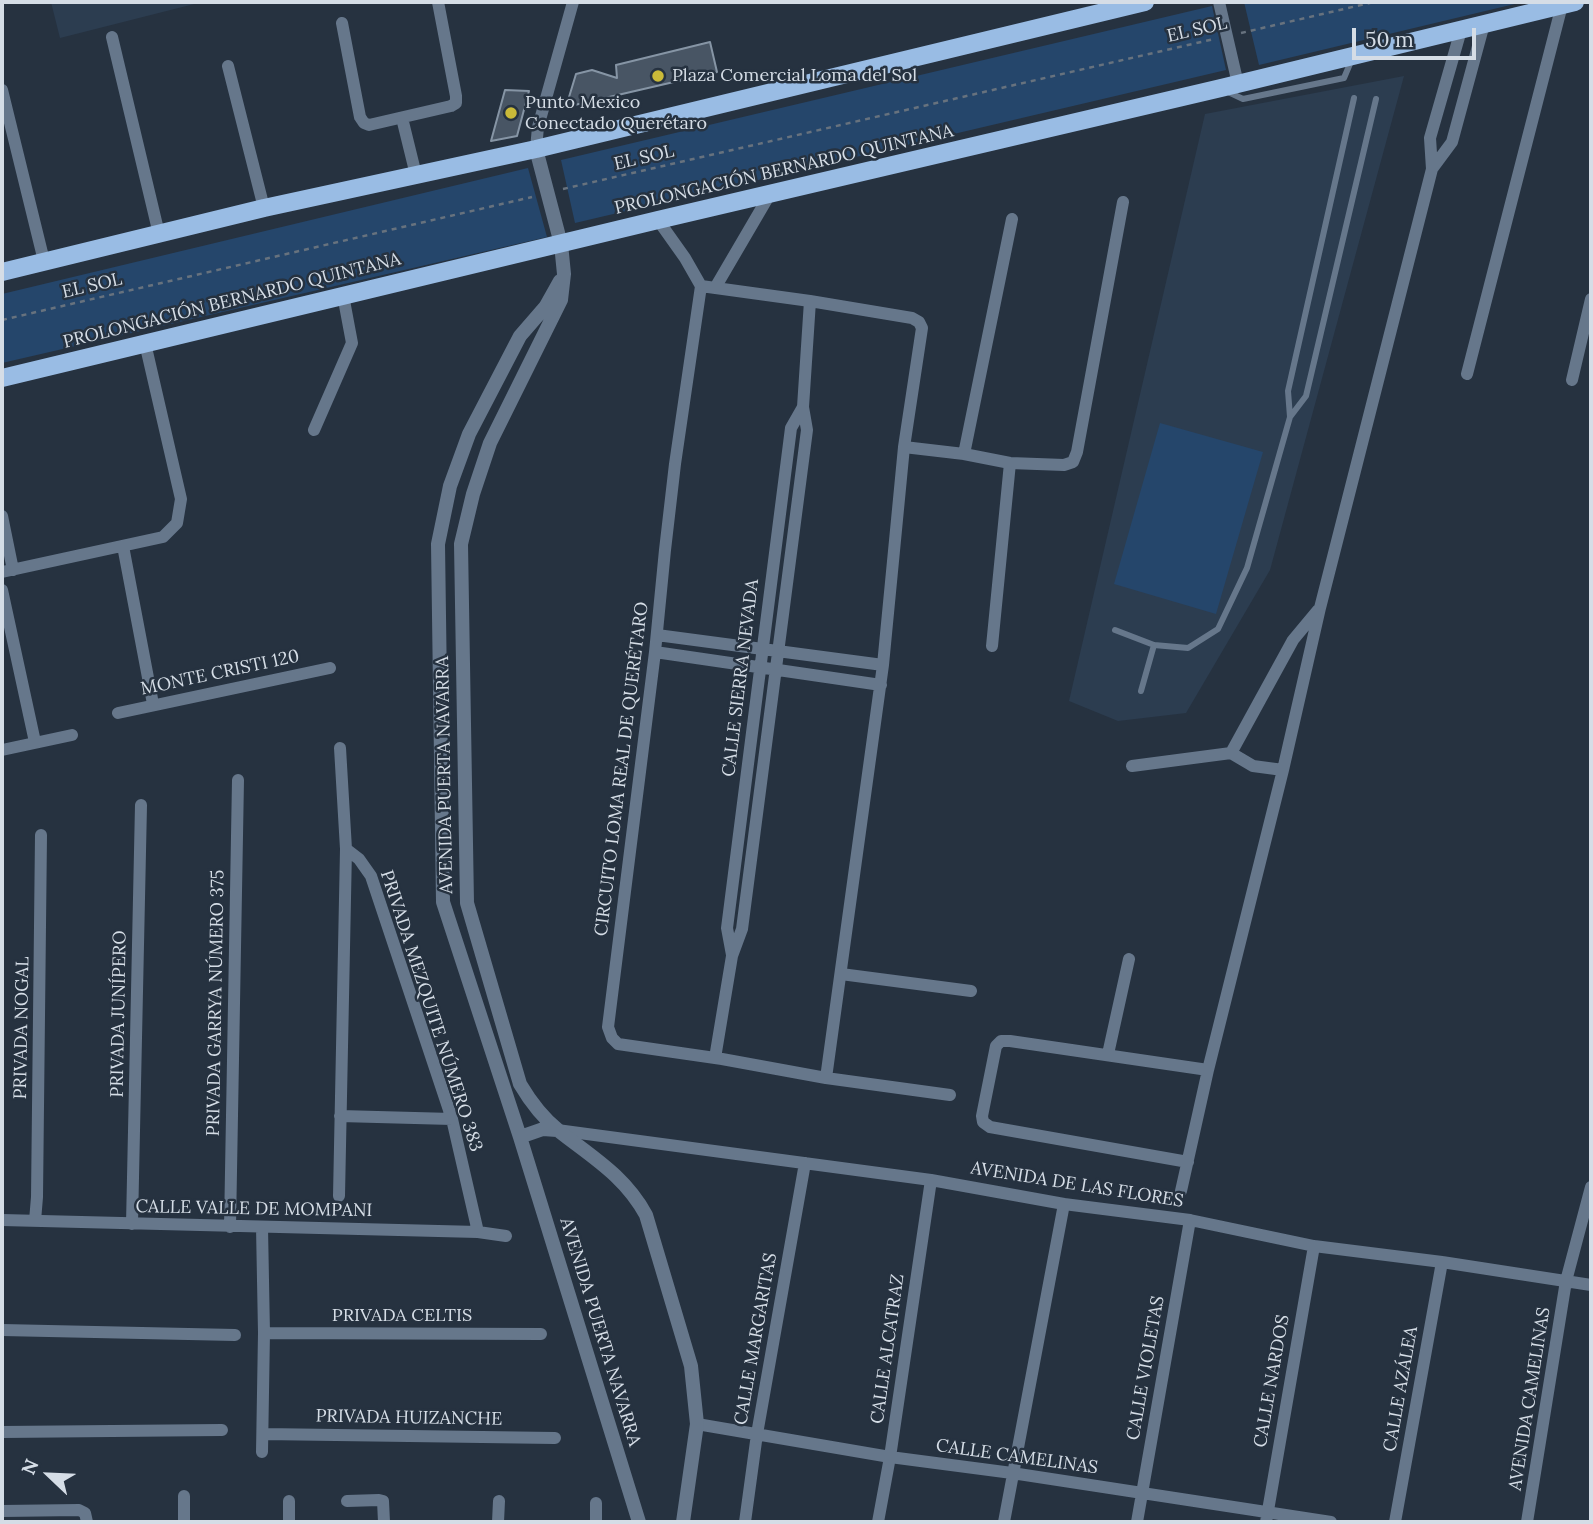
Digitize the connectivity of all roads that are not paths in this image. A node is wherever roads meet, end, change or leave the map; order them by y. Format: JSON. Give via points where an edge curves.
{"nodes":[{"id":1,"x":438,"y":2,"type":"edge"},
{"id":2,"x":573,"y":2,"type":"edge"},
{"id":3,"x":1219,"y":2,"type":"edge"},
{"id":4,"x":1138,"y":3,"type":"edge"},
{"id":5,"x":1569,"y":4,"type":"edge"},
{"id":6,"x":342,"y":23,"type":"dead end"},
{"id":7,"x":1483,"y":24,"type":"junction"},
{"id":8,"x":1461,"y":30,"type":"junction"},
{"id":9,"x":112,"y":37,"type":"dead end"},
{"id":10,"x":228,"y":66,"type":"dead end"},
{"id":11,"x":1229,"y":86,"type":"junction"},
{"id":12,"x":2,"y":90,"type":"edge"},
{"id":13,"x":1354,"y":98,"type":"dead end"},
{"id":14,"x":1376,"y":99,"type":"dead end"},
{"id":15,"x":402,"y":118,"type":"junction"},
{"id":16,"x":536,"y":149,"type":"junction"},
{"id":17,"x":1432,"y":169,"type":"junction"},
{"id":18,"x":416,"y":175,"type":"junction"},
{"id":19,"x":770,"y":194,"type":"junction"},
{"id":20,"x":1123,"y":202,"type":"dead end"},
{"id":21,"x":264,"y":208,"type":"junction"},
{"id":22,"x":1012,"y":219,"type":"dead end"},
{"id":23,"x":658,"y":220,"type":"junction"},
{"id":24,"x":159,"y":234,"type":"junction"},
{"id":25,"x":561,"y":244,"type":"junction"},
{"id":26,"x":44,"y":261,"type":"junction"},
{"id":27,"x":2,"y":272,"type":"edge"},
{"id":28,"x":564,"y":274,"type":"junction"},
{"id":29,"x":708,"y":287,"type":"junction"},
{"id":30,"x":343,"y":295,"type":"junction"},
{"id":31,"x":1591,"y":299,"type":"edge"},
{"id":32,"x":810,"y":300,"type":"junction"},
{"id":33,"x":145,"y":343,"type":"junction"},
{"id":34,"x":1467,"y":374,"type":"dead end"},
{"id":35,"x":2,"y":378,"type":"edge"},
{"id":36,"x":1572,"y":380,"type":"dead end"},
{"id":37,"x":1288,"y":391,"type":"junction"},
{"id":38,"x":1306,"y":396,"type":"junction"},
{"id":39,"x":803,"y":407,"type":"junction"},
{"id":40,"x":1290,"y":417,"type":"junction"},
{"id":41,"x":314,"y":430,"type":"dead end"},
{"id":42,"x":904,"y":447,"type":"junction"},
{"id":43,"x":964,"y":454,"type":"junction"},
{"id":44,"x":1010,"y":463,"type":"junction"},
{"id":45,"x":2,"y":516,"type":"edge"},
{"id":46,"x":122,"y":546,"type":"junction"},
{"id":47,"x":7,"y":571,"type":"edge"},
{"id":48,"x":2,"y":590,"type":"edge"},
{"id":49,"x":1320,"y":608,"type":"junction"},
{"id":50,"x":1115,"y":630,"type":"dead end"},
{"id":51,"x":657,"y":635,"type":"junction"},
{"id":52,"x":1154,"y":645,"type":"junction"},
{"id":53,"x":992,"y":646,"type":"dead end"},
{"id":54,"x":762,"y":649,"type":"junction"},
{"id":55,"x":779,"y":651,"type":"junction"},
{"id":56,"x":655,"y":652,"type":"junction"},
{"id":57,"x":883,"y":665,"type":"junction"},
{"id":58,"x":330,"y":668,"type":"dead end"},
{"id":59,"x":760,"y":669,"type":"junction"},
{"id":60,"x":776,"y":671,"type":"junction"},
{"id":61,"x":881,"y":685,"type":"junction"},
{"id":62,"x":463,"y":687,"type":"junction"},
{"id":63,"x":440,"y":688,"type":"junction"},
{"id":64,"x":1141,"y":691,"type":"dead end"},
{"id":65,"x":153,"y":704,"type":"junction"},
{"id":66,"x":118,"y":713,"type":"dead end"},
{"id":67,"x":72,"y":735,"type":"dead end"},
{"id":68,"x":35,"y":743,"type":"junction"},
{"id":69,"x":340,"y":748,"type":"dead end"},
{"id":70,"x":2,"y":750,"type":"edge"},
{"id":71,"x":1231,"y":753,"type":"junction"},
{"id":72,"x":1132,"y":766,"type":"dead end"},
{"id":73,"x":1283,"y":770,"type":"junction"},
{"id":74,"x":238,"y":780,"type":"dead end"},
{"id":75,"x":141,"y":805,"type":"dead end"},
{"id":76,"x":41,"y":835,"type":"dead end"},
{"id":77,"x":346,"y":849,"type":"junction"},
{"id":78,"x":732,"y":956,"type":"junction"},
{"id":79,"x":1129,"y":959,"type":"dead end"},
{"id":80,"x":841,"y":974,"type":"junction"},
{"id":81,"x":971,"y":991,"type":"dead end"},
{"id":82,"x":1108,"y":1054,"type":"junction"},
{"id":83,"x":715,"y":1058,"type":"junction"},
{"id":84,"x":1208,"y":1070,"type":"junction"},
{"id":85,"x":826,"y":1078,"type":"junction"},
{"id":86,"x":950,"y":1095,"type":"dead end"},
{"id":87,"x":340,"y":1116,"type":"junction"},
{"id":88,"x":452,"y":1119,"type":"junction"},
{"id":89,"x":557,"y":1130,"type":"junction"},
{"id":90,"x":520,"y":1137,"type":"junction"},
{"id":91,"x":1188,"y":1161,"type":"junction"},
{"id":92,"x":805,"y":1163,"type":"junction"},
{"id":93,"x":930,"y":1180,"type":"junction"},
{"id":94,"x":1591,"y":1187,"type":"edge"},
{"id":95,"x":1181,"y":1191,"type":"dead end"},
{"id":96,"x":339,"y":1196,"type":"dead end"},
{"id":97,"x":1064,"y":1204,"type":"junction"},
{"id":98,"x":2,"y":1220,"type":"edge"},
{"id":99,"x":1190,"y":1220,"type":"junction"},
{"id":100,"x":35,"y":1221,"type":"junction"},
{"id":101,"x":132,"y":1224,"type":"junction"},
{"id":102,"x":230,"y":1227,"type":"junction"},
{"id":103,"x":262,"y":1227,"type":"junction"},
{"id":104,"x":478,"y":1232,"type":"junction"},
{"id":105,"x":506,"y":1236,"type":"dead end"},
{"id":106,"x":1314,"y":1246,"type":"junction"},
{"id":107,"x":1442,"y":1262,"type":"junction"},
{"id":108,"x":1566,"y":1281,"type":"junction"},
{"id":109,"x":1591,"y":1285,"type":"edge"},
{"id":110,"x":2,"y":1330,"type":"edge"},
{"id":111,"x":264,"y":1333,"type":"junction"},
{"id":112,"x":541,"y":1334,"type":"dead end"},
{"id":113,"x":235,"y":1335,"type":"dead end"},
{"id":114,"x":698,"y":1424,"type":"junction"},
{"id":115,"x":222,"y":1430,"type":"dead end"},
{"id":116,"x":2,"y":1432,"type":"edge"},
{"id":117,"x":263,"y":1434,"type":"junction"},
{"id":118,"x":757,"y":1434,"type":"junction"},
{"id":119,"x":555,"y":1438,"type":"dead end"},
{"id":120,"x":262,"y":1452,"type":"dead end"},
{"id":121,"x":890,"y":1457,"type":"junction"},
{"id":122,"x":1012,"y":1473,"type":"junction"},
{"id":123,"x":1142,"y":1493,"type":"junction"},
{"id":124,"x":184,"y":1496,"type":"dead end"},
{"id":125,"x":347,"y":1500,"type":"dead end"},
{"id":126,"x":289,"y":1501,"type":"dead end"},
{"id":127,"x":499,"y":1501,"type":"dead end"},
{"id":128,"x":596,"y":1503,"type":"dead end"},
{"id":129,"x":2,"y":1511,"type":"edge"},
{"id":130,"x":1266,"y":1517,"type":"edge"},
{"id":131,"x":88,"y":1522,"type":"edge"},
{"id":132,"x":184,"y":1522,"type":"edge"},
{"id":133,"x":289,"y":1522,"type":"edge"},
{"id":134,"x":384,"y":1522,"type":"edge"},
{"id":135,"x":498,"y":1522,"type":"edge"},
{"id":136,"x":596,"y":1522,"type":"edge"},
{"id":137,"x":639,"y":1522,"type":"edge"},
{"id":138,"x":683,"y":1522,"type":"edge"},
{"id":139,"x":745,"y":1522,"type":"edge"},
{"id":140,"x":878,"y":1522,"type":"edge"},
{"id":141,"x":1004,"y":1522,"type":"edge"},
{"id":142,"x":1137,"y":1522,"type":"edge"},
{"id":143,"x":1331,"y":1522,"type":"edge"},
{"id":144,"x":1395,"y":1522,"type":"edge"},
{"id":145,"x":1527,"y":1522,"type":"edge"}],
"edges":[{"from":1,"to":15,"type":"street","via":[[456,103]]},
{"from":2,"to":16,"type":"street"},
{"from":3,"to":11,"type":"street","via":[[1227,36]]},
{"from":4,"to":16,"type":"main road"},
{"from":5,"to":7,"type":"main road","name":"PROLONGACIÓN BERNARDO QUINTANA"},
{"from":5,"to":34,"type":"street"},
{"from":6,"to":15,"type":"street","via":[[360,117],[369,125]]},
{"from":7,"to":8,"type":"main road","name":"PROLONGACIÓN BERNARDO QUINTANA"},
{"from":7,"to":17,"type":"street","via":[[1452,142]]},
{"from":8,"to":11,"type":"main road","name":"PROLONGACIÓN BERNARDO QUINTANA"},
{"from":8,"to":17,"type":"street","via":[[1430,138]]},
{"from":9,"to":24,"type":"street"},
{"from":10,"to":21,"type":"street"},
{"from":11,"to":19,"type":"main road","name":"PROLONGACIÓN BERNARDO QUINTANA"},
{"from":12,"to":26,"type":"street"},
{"from":13,"to":37,"type":"lane"},
{"from":14,"to":38,"type":"lane"},
{"from":15,"to":18,"type":"street"},
{"from":16,"to":18,"type":"main road"},
{"from":16,"to":25,"type":"street","name":"AVENIDA PUERTA NAVARRA"},
{"from":17,"to":49,"type":"street"},
{"from":18,"to":21,"type":"main road"},
{"from":19,"to":23,"type":"main road","name":"PROLONGACIÓN BERNARDO QUINTANA"},
{"from":19,"to":29,"type":"street","name":"CIRCUITO LOMA REAL DE QUERÉTARO"},
{"from":20,"to":44,"type":"street","via":[[1073,462]]},
{"from":21,"to":24,"type":"main road"},
{"from":22,"to":43,"type":"street"},
{"from":23,"to":25,"type":"main road","name":"PROLONGACIÓN BERNARDO QUINTANA"},
{"from":23,"to":29,"type":"street"},
{"from":24,"to":26,"type":"main road"},
{"from":25,"to":28,"type":"street","name":"AVENIDA PUERTA NAVARRA"},
{"from":25,"to":30,"type":"main road","name":"PROLONGACIÓN BERNARDO QUINTANA"},
{"from":26,"to":27,"type":"main road"},
{"from":28,"to":62,"type":"street","name":"AVENIDA PUERTA NAVARRA","via":[[561,300],[490,443],[473,494],[461,544]]},
{"from":28,"to":63,"type":"street","name":"AVENIDA PUERTA NAVARRA","via":[[546,306],[520,336],[469,434],[450,486],[438,544]]},
{"from":29,"to":32,"type":"street"},
{"from":29,"to":51,"type":"street","name":"CIRCUITO LOMA REAL DE QUERÉTARO","via":[[676,464]]},
{"from":30,"to":33,"type":"main road","name":"PROLONGACIÓN BERNARDO QUINTANA"},
{"from":30,"to":41,"type":"street","via":[[352,343]]},
{"from":31,"to":36,"type":"street"},
{"from":32,"to":39,"type":"street","name":"CALLE SIERRA NEVADA"},
{"from":32,"to":42,"type":"street","via":[[919,322],[922,328]]},
{"from":33,"to":35,"type":"main road","name":"PROLONGACIÓN BERNARDO QUINTANA"},
{"from":33,"to":46,"type":"street","via":[[181,499],[177,523],[163,537]]},
{"from":37,"to":38,"type":"lane"},
{"from":37,"to":40,"type":"lane"},
{"from":38,"to":40,"type":"lane"},
{"from":39,"to":54,"type":"street","name":"CALLE SIERRA NEVADA","via":[[791,428]]},
{"from":39,"to":55,"type":"street","name":"CALLE SIERRA NEVADA","via":[[807,430]]},
{"from":40,"to":52,"type":"lane","via":[[1247,568],[1218,629],[1188,648]]},
{"from":42,"to":43,"type":"street"},
{"from":42,"to":57,"type":"street"},
{"from":43,"to":44,"type":"street"},
{"from":44,"to":53,"type":"street"},
{"from":45,"to":47,"type":"street"},
{"from":46,"to":47,"type":"street"},
{"from":46,"to":65,"type":"street"},
{"from":48,"to":68,"type":"street"},
{"from":49,"to":71,"type":"street","via":[[1293,640]]},
{"from":49,"to":73,"type":"street"},
{"from":50,"to":52,"type":"lane"},
{"from":51,"to":54,"type":"street"},
{"from":51,"to":56,"type":"street","name":"CIRCUITO LOMA REAL DE QUERÉTARO"},
{"from":52,"to":64,"type":"lane"},
{"from":54,"to":55,"type":"street"},
{"from":54,"to":59,"type":"street","name":"CALLE SIERRA NEVADA"},
{"from":55,"to":57,"type":"street"},
{"from":55,"to":60,"type":"street","name":"CALLE SIERRA NEVADA"},
{"from":56,"to":59,"type":"street"},
{"from":56,"to":83,"type":"street","name":"CIRCUITO LOMA REAL DE QUERÉTARO","via":[[608,1027],[618,1044]]},
{"from":57,"to":61,"type":"street"},
{"from":58,"to":65,"type":"street","name":"MONTE CRISTI 120"},
{"from":59,"to":60,"type":"street"},
{"from":59,"to":78,"type":"street","name":"CALLE SIERRA NEVADA","via":[[727,928]]},
{"from":60,"to":61,"type":"street"},
{"from":60,"to":78,"type":"street","name":"CALLE SIERRA NEVADA","via":[[742,929]]},
{"from":61,"to":80,"type":"street"},
{"from":62,"to":63,"type":"street"},
{"from":62,"to":89,"type":"street","name":"AVENIDA PUERTA NAVARRA","via":[[467,903],[520,1084]]},
{"from":63,"to":90,"type":"street","name":"AVENIDA PUERTA NAVARRA","via":[[443,902]]},
{"from":65,"to":66,"type":"street","name":"MONTE CRISTI 120"},
{"from":67,"to":68,"type":"street"},
{"from":68,"to":70,"type":"street"},
{"from":69,"to":77,"type":"street"},
{"from":71,"to":72,"type":"street"},
{"from":71,"to":73,"type":"street","via":[[1253,766]]},
{"from":73,"to":84,"type":"street"},
{"from":74,"to":102,"type":"street","name":"PRIVADA GARRYA NÚMERO 375"},
{"from":75,"to":101,"type":"street","name":"PRIVADA JUNÍPERO"},
{"from":76,"to":100,"type":"street","name":"PRIVADA NOGAL"},
{"from":77,"to":87,"type":"street"},
{"from":77,"to":88,"type":"street","name":"PRIVADA MEZQUITE NÚMERO 383","via":[[372,876]]},
{"from":78,"to":83,"type":"street","name":"CALLE SIERRA NEVADA"},
{"from":79,"to":82,"type":"street"},
{"from":80,"to":81,"type":"street"},
{"from":80,"to":85,"type":"street"},
{"from":82,"to":84,"type":"street"},
{"from":82,"to":91,"type":"street","via":[[1001,1041],[996,1046],[983,1122],[990,1127]]},
{"from":83,"to":85,"type":"street","name":"CIRCUITO LOMA REAL DE QUERÉTARO"},
{"from":84,"to":91,"type":"street"},
{"from":85,"to":86,"type":"street","name":"CIRCUITO LOMA REAL DE QUERÉTARO"},
{"from":87,"to":88,"type":"street"},
{"from":87,"to":96,"type":"street"},
{"from":88,"to":104,"type":"street","name":"PRIVADA MEZQUITE NÚMERO 383"},
{"from":89,"to":90,"type":"street","via":[[543,1129]]},
{"from":89,"to":92,"type":"street","name":"AVENIDA DE LAS FLORES"},
{"from":89,"to":114,"type":"street","name":"AVENIDA PUERTA NAVARRA","via":[[619,1178],[646,1215],[691,1366]]},
{"from":90,"to":137,"type":"street","name":"AVENIDA PUERTA NAVARRA"},
{"from":91,"to":95,"type":"street"},
{"from":92,"to":93,"type":"street","name":"AVENIDA DE LAS FLORES"},
{"from":92,"to":118,"type":"street","name":"CALLE MARGARITAS"},
{"from":93,"to":97,"type":"street","name":"AVENIDA DE LAS FLORES"},
{"from":93,"to":121,"type":"street","name":"CALLE ALCATRAZ"},
{"from":94,"to":108,"type":"street","name":"AVENIDA CAMELINAS"},
{"from":97,"to":99,"type":"street","name":"AVENIDA DE LAS FLORES"},
{"from":97,"to":122,"type":"street"},
{"from":98,"to":100,"type":"street","name":"CALLE VALLE DE MOMPANI"},
{"from":99,"to":106,"type":"street","name":"AVENIDA DE LAS FLORES"},
{"from":99,"to":123,"type":"street","name":"CALLE VIOLETAS"},
{"from":100,"to":101,"type":"street","name":"CALLE VALLE DE MOMPANI"},
{"from":101,"to":102,"type":"street","name":"CALLE VALLE DE MOMPANI"},
{"from":102,"to":103,"type":"street","name":"CALLE VALLE DE MOMPANI"},
{"from":103,"to":104,"type":"street","name":"CALLE VALLE DE MOMPANI"},
{"from":103,"to":111,"type":"street"},
{"from":104,"to":105,"type":"street","name":"CALLE VALLE DE MOMPANI"},
{"from":106,"to":107,"type":"street","name":"AVENIDA DE LAS FLORES"},
{"from":106,"to":130,"type":"street","name":"CALLE NARDOS"},
{"from":107,"to":108,"type":"street","name":"AVENIDA DE LAS FLORES"},
{"from":107,"to":144,"type":"street","name":"CALLE AZÁLEA"},
{"from":108,"to":109,"type":"street","name":"AVENIDA DE LAS FLORES"},
{"from":108,"to":145,"type":"street","name":"AVENIDA CAMELINAS"},
{"from":110,"to":113,"type":"street"},
{"from":111,"to":112,"type":"street","name":"PRIVADA CELTIS"},
{"from":111,"to":117,"type":"street"},
{"from":114,"to":118,"type":"street","name":"CALLE CAMELINAS"},
{"from":114,"to":138,"type":"street","name":"AVENIDA PUERTA NAVARRA"},
{"from":115,"to":116,"type":"street"},
{"from":117,"to":119,"type":"street","name":"PRIVADA HUIZANCHE"},
{"from":117,"to":120,"type":"street"},
{"from":118,"to":121,"type":"street","name":"CALLE CAMELINAS"},
{"from":118,"to":139,"type":"street","name":"CALLE MARGARITAS"},
{"from":121,"to":122,"type":"street","name":"CALLE CAMELINAS"},
{"from":121,"to":140,"type":"street","name":"CALLE ALCATRAZ"},
{"from":122,"to":123,"type":"street","name":"CALLE CAMELINAS"},
{"from":122,"to":141,"type":"street"},
{"from":123,"to":130,"type":"street","name":"CALLE CAMELINAS"},
{"from":123,"to":142,"type":"street","name":"CALLE VIOLETAS"},
{"from":124,"to":132,"type":"street"},
{"from":125,"to":134,"type":"street","via":[[383,1502]]},
{"from":126,"to":133,"type":"street"},
{"from":127,"to":135,"type":"street"},
{"from":128,"to":136,"type":"street"},
{"from":129,"to":131,"type":"street","via":[[79,1510]]},
{"from":130,"to":143,"type":"street","name":"CALLE CAMELINAS"}]}
